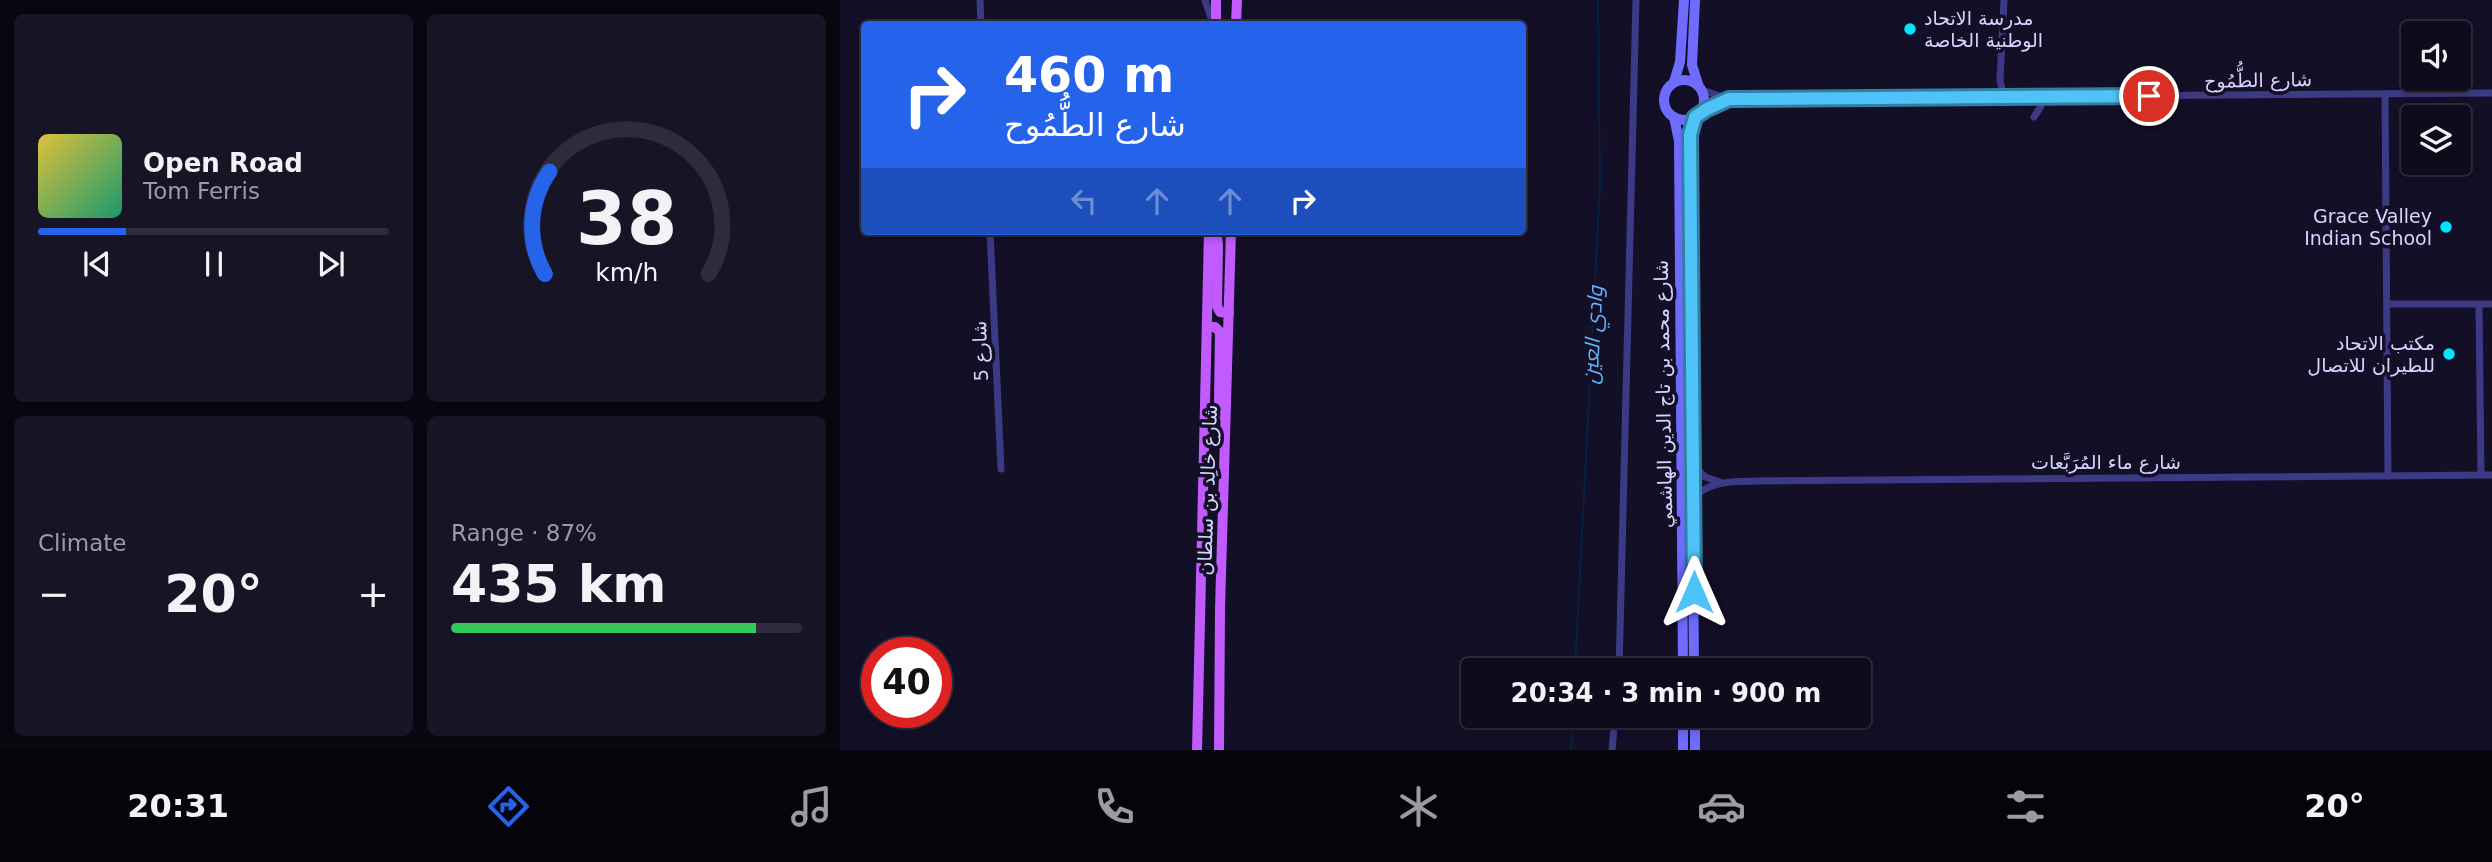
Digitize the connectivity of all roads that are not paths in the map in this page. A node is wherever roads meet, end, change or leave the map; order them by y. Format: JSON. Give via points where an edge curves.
{"nodes":[{"id":1,"x":980,"y":0,"type":"edge"},
{"id":2,"x":1205,"y":0,"type":"edge"},
{"id":3,"x":1216,"y":0,"type":"edge"},
{"id":4,"x":1237,"y":0,"type":"edge"},
{"id":5,"x":1636,"y":0,"type":"edge"},
{"id":6,"x":1684,"y":0,"type":"edge"},
{"id":7,"x":1695,"y":0,"type":"edge"},
{"id":8,"x":2004,"y":0,"type":"edge"},
{"id":9,"x":981,"y":21,"type":"edge"},
{"id":10,"x":1213,"y":21,"type":"edge"},
{"id":11,"x":1214,"y":21,"type":"edge"},
{"id":12,"x":1236,"y":21,"type":"edge"},
{"id":13,"x":2000,"y":80,"type":"junction"},
{"id":14,"x":1674,"y":82,"type":"junction"},
{"id":15,"x":1700,"y":87,"type":"junction"},
{"id":16,"x":2492,"y":93,"type":"edge"},
{"id":17,"x":2385,"y":94,"type":"junction"},
{"id":18,"x":2044,"y":97,"type":"junction"},
{"id":19,"x":1985,"y":98,"type":"junction"},
{"id":20,"x":2008,"y":98,"type":"junction"},
{"id":21,"x":1729,"y":99,"type":"junction"},
{"id":22,"x":1697,"y":115,"type":"junction"},
{"id":23,"x":1674,"y":117,"type":"junction"},
{"id":24,"x":2034,"y":117,"type":"dead end"},
{"id":25,"x":990,"y":235,"type":"edge"},
{"id":26,"x":1209,"y":235,"type":"edge"},
{"id":27,"x":1217,"y":235,"type":"edge"},
{"id":28,"x":1231,"y":235,"type":"edge"},
{"id":29,"x":2386,"y":304,"type":"junction"},
{"id":30,"x":2479,"y":304,"type":"junction"},
{"id":31,"x":2492,"y":304,"type":"edge"},
{"id":32,"x":1229,"y":313,"type":"junction"},
{"id":33,"x":1208,"y":327,"type":"junction"},
{"id":34,"x":1226,"y":428,"type":"junction"},
{"id":35,"x":1693,"y":465,"type":"junction"},
{"id":36,"x":1000,"y":469,"type":"dead end"},
{"id":37,"x":2481,"y":475,"type":"junction"},
{"id":38,"x":2492,"y":475,"type":"edge"},
{"id":39,"x":2388,"y":476,"type":"junction"},
{"id":40,"x":1721,"y":482,"type":"junction"},
{"id":41,"x":1694,"y":498,"type":"junction"},
{"id":42,"x":1619,"y":658,"type":"edge"},
{"id":43,"x":1683,"y":658,"type":"edge"},
{"id":44,"x":1695,"y":658,"type":"edge"},
{"id":45,"x":1614,"y":728,"type":"edge"},
{"id":46,"x":1683,"y":728,"type":"edge"},
{"id":47,"x":1695,"y":728,"type":"edge"},
{"id":48,"x":1197,"y":750,"type":"edge"},
{"id":49,"x":1219,"y":750,"type":"edge"},
{"id":50,"x":1612,"y":750,"type":"edge"},
{"id":51,"x":1683,"y":750,"type":"edge"},
{"id":52,"x":1695,"y":750,"type":"edge"}],
"edges":[{"from":1,"to":9,"type":"street"},
{"from":2,"to":10,"type":"street"},
{"from":3,"to":11,"type":"main road"},
{"from":4,"to":12,"type":"main road"},
{"from":5,"to":42,"type":"street"},
{"from":6,"to":14,"type":"street","via":[[1680,62]]},
{"from":7,"to":15,"type":"street","via":[[1692,65]]},
{"from":8,"to":13,"type":"street"},
{"from":13,"to":19,"type":"street"},
{"from":13,"to":20,"type":"street"},
{"from":14,"to":15,"type":"street","via":[[1684,79]]},
{"from":14,"to":23,"type":"street","via":[[1664,97],[1667,111]]},
{"from":15,"to":21,"type":"street","name":"شارع الطُّمُوح"},
{"from":15,"to":22,"type":"street","via":[[1705,102]]},
{"from":16,"to":17,"type":"street","name":"شارع الطُّمُوح"},
{"from":17,"to":18,"type":"street","name":"شارع الطُّمُوح"},
{"from":17,"to":29,"type":"street"},
{"from":18,"to":20,"type":"street","name":"شارع الطُّمُوح"},
{"from":18,"to":24,"type":"street"},
{"from":19,"to":20,"type":"street","name":"شارع الطُّمُوح"},
{"from":19,"to":21,"type":"street","name":"شارع الطُّمُوح"},
{"from":21,"to":22,"type":"street","name":"شارع الطُّمُوح"},
{"from":22,"to":23,"type":"street","via":[[1682,120]]},
{"from":22,"to":35,"type":"street","name":"شارع محمد بن تاج الدين الهاشمي","via":[[1690,135]]},
{"from":23,"to":43,"type":"street","name":"شارع محمد بن تاج الدين الهاشمي","via":[[1679,136]]},
{"from":25,"to":36,"type":"street","name":"شارع 5"},
{"from":26,"to":33,"type":"main road","name":"شارع خالِد بن سلطان"},
{"from":27,"to":32,"type":"main road","via":[[1217,306],[1220,312]]},
{"from":28,"to":32,"type":"main road","name":"شارع خالِد بن سلطان"},
{"from":29,"to":30,"type":"street"},
{"from":29,"to":39,"type":"street"},
{"from":30,"to":31,"type":"street"},
{"from":30,"to":37,"type":"street"},
{"from":32,"to":34,"type":"main road","name":"شارع خالِد بن سلطان"},
{"from":33,"to":34,"type":"main road","via":[[1220,332],[1219,407]]},
{"from":33,"to":48,"type":"main road","name":"شارع خالِد بن سلطان"},
{"from":34,"to":49,"type":"main road","name":"شارع خالِد بن سلطان"},
{"from":35,"to":40,"type":"street","via":[[1705,477]]},
{"from":35,"to":41,"type":"street","name":"شارع محمد بن تاج الدين الهاشمي"},
{"from":37,"to":38,"type":"street","name":"شارع ماء المُرَبَّعات"},
{"from":37,"to":39,"type":"street","name":"شارع ماء المُرَبَّعات"},
{"from":39,"to":40,"type":"street","name":"شارع ماء المُرَبَّعات"},
{"from":40,"to":41,"type":"street"},
{"from":41,"to":44,"type":"street","name":"شارع محمد بن تاج الدين الهاشمي"},
{"from":45,"to":50,"type":"street"},
{"from":46,"to":51,"type":"street"},
{"from":47,"to":52,"type":"street"}]}
